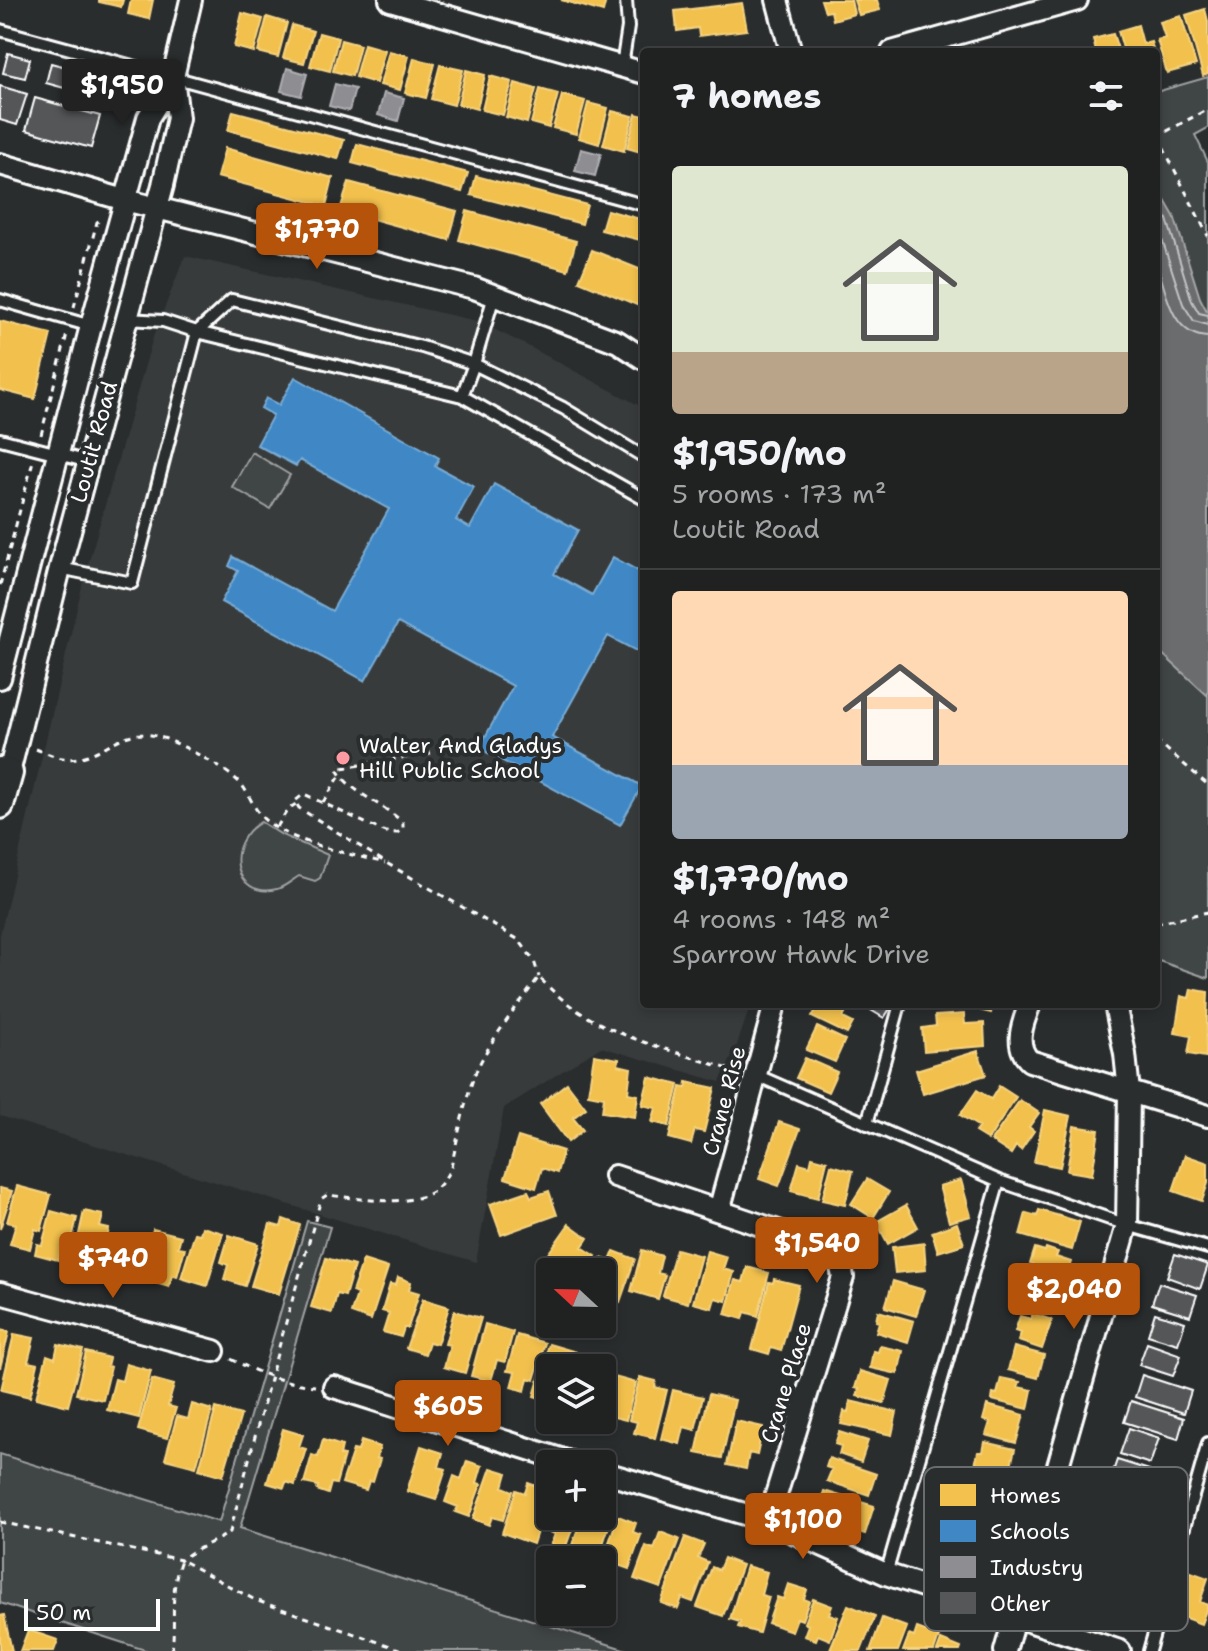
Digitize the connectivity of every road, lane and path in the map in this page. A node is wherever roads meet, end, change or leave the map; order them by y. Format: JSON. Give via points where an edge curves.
{"nodes":[{"id":1,"x":191,"y":0,"type":"edge"},
{"id":2,"x":390,"y":0,"type":"edge"},
{"id":3,"x":626,"y":0,"type":"edge"},
{"id":4,"x":777,"y":0,"type":"edge"},
{"id":5,"x":1077,"y":0,"type":"edge"},
{"id":6,"x":0,"y":30,"type":"edge"},
{"id":7,"x":790,"y":48,"type":"edge"},
{"id":8,"x":906,"y":48,"type":"edge"},
{"id":9,"x":622,"y":66,"type":"junction"},
{"id":10,"x":640,"y":72,"type":"edge"},
{"id":11,"x":173,"y":77,"type":"junction"},
{"id":12,"x":1208,"y":109,"type":"edge"},
{"id":13,"x":1160,"y":135,"type":"edge"},
{"id":14,"x":1160,"y":143,"type":"edge"},
{"id":15,"x":0,"y":164,"type":"edge"},
{"id":16,"x":125,"y":200,"type":"junction"},
{"id":17,"x":640,"y":204,"type":"edge"},
{"id":18,"x":157,"y":208,"type":"junction"},
{"id":19,"x":1208,"y":236,"type":"edge"},
{"id":20,"x":494,"y":296,"type":"junction"},
{"id":21,"x":0,"y":300,"type":"edge"},
{"id":22,"x":127,"y":319,"type":"junction"},
{"id":23,"x":91,"y":326,"type":"junction"},
{"id":24,"x":197,"y":332,"type":"junction"},
{"id":25,"x":640,"y":356,"type":"edge"},
{"id":26,"x":474,"y":364,"type":"junction"},
{"id":27,"x":462,"y":396,"type":"junction"},
{"id":28,"x":0,"y":439,"type":"edge"},
{"id":29,"x":58,"y":453,"type":"junction"},
{"id":30,"x":640,"y":455,"type":"edge"},
{"id":31,"x":33,"y":461,"type":"dead end"},
{"id":32,"x":89,"y":462,"type":"junction"},
{"id":33,"x":640,"y":497,"type":"edge"},
{"id":34,"x":60,"y":568,"type":"junction"},
{"id":35,"x":0,"y":585,"type":"edge"},
{"id":36,"x":0,"y":678,"type":"edge"},
{"id":37,"x":1160,"y":743,"type":"edge"},
{"id":38,"x":26,"y":746,"type":"dead end"},
{"id":39,"x":431,"y":753,"type":"dead end"},
{"id":40,"x":4,"y":772,"type":"edge"},
{"id":41,"x":340,"y":776,"type":"junction"},
{"id":42,"x":1208,"y":785,"type":"edge"},
{"id":43,"x":323,"y":802,"type":"junction"},
{"id":44,"x":296,"y":804,"type":"junction"},
{"id":45,"x":0,"y":805,"type":"edge"},
{"id":46,"x":277,"y":827,"type":"junction"},
{"id":47,"x":388,"y":864,"type":"junction"},
{"id":48,"x":1208,"y":912,"type":"edge"},
{"id":49,"x":1160,"y":922,"type":"edge"},
{"id":50,"x":539,"y":977,"type":"junction"},
{"id":51,"x":774,"y":1008,"type":"edge"},
{"id":52,"x":899,"y":1008,"type":"edge"},
{"id":53,"x":1029,"y":1008,"type":"edge"},
{"id":54,"x":1116,"y":1008,"type":"edge"},
{"id":55,"x":756,"y":1075,"type":"junction"},
{"id":56,"x":1129,"y":1092,"type":"junction"},
{"id":57,"x":1208,"y":1116,"type":"edge"},
{"id":58,"x":867,"y":1124,"type":"junction"},
{"id":59,"x":615,"y":1176,"type":"dead end"},
{"id":60,"x":999,"y":1181,"type":"junction"},
{"id":61,"x":719,"y":1211,"type":"junction"},
{"id":62,"x":1127,"y":1225,"type":"junction"},
{"id":63,"x":1208,"y":1248,"type":"edge"},
{"id":64,"x":0,"y":1293,"type":"edge"},
{"id":65,"x":214,"y":1351,"type":"joint"},
{"id":66,"x":271,"y":1378,"type":"junction"},
{"id":67,"x":334,"y":1387,"type":"joint"},
{"id":68,"x":1208,"y":1443,"type":"edge"},
{"id":69,"x":536,"y":1451,"type":"edge"},
{"id":70,"x":1057,"y":1467,"type":"edge"},
{"id":71,"x":616,"y":1476,"type":"edge"},
{"id":72,"x":1188,"y":1514,"type":"edge"},
{"id":73,"x":768,"y":1521,"type":"junction"},
{"id":74,"x":0,"y":1522,"type":"edge"},
{"id":75,"x":181,"y":1560,"type":"junction"},
{"id":76,"x":886,"y":1574,"type":"junction"},
{"id":77,"x":924,"y":1586,"type":"edge"},
{"id":78,"x":1010,"y":1631,"type":"edge"},
{"id":79,"x":1061,"y":1631,"type":"edge"},
{"id":80,"x":1155,"y":1631,"type":"edge"},
{"id":81,"x":172,"y":1651,"type":"edge"},
{"id":82,"x":405,"y":1651,"type":"edge"},
{"id":83,"x":1005,"y":1651,"type":"edge"},
{"id":84,"x":1120,"y":1651,"type":"edge"},
{"id":85,"x":1149,"y":1651,"type":"edge"}],
"edges":[{"from":1,"to":11,"type":"street","name":"Loutit Road"},
{"from":2,"to":9,"type":"street"},
{"from":3,"to":9,"type":"lane"},
{"from":4,"to":7,"type":"street"},
{"from":5,"to":8,"type":"street"},
{"from":6,"to":11,"type":"lane"},
{"from":9,"to":10,"type":"street"},
{"from":11,"to":16,"type":"street","name":"Loutit Road","via":[[148,118]]},
{"from":11,"to":17,"type":"lane"},
{"from":11,"to":18,"type":"street","name":"Loutit Road","via":[[178,118]]},
{"from":12,"to":13,"type":"path"},
{"from":14,"to":19,"type":"path"},
{"from":15,"to":16,"type":"street"},
{"from":16,"to":18,"type":"street"},
{"from":16,"to":23,"type":"street","name":"Loutit Road"},
{"from":18,"to":20,"type":"street"},
{"from":18,"to":22,"type":"street","name":"Loutit Road"},
{"from":20,"to":25,"type":"street","via":[[618,342]]},
{"from":20,"to":26,"type":"lane"},
{"from":21,"to":23,"type":"lane"},
{"from":22,"to":24,"type":"lane","via":[[163,321]]},
{"from":22,"to":32,"type":"street","name":"Loutit Road"},
{"from":23,"to":29,"type":"street","name":"Loutit Road"},
{"from":24,"to":26,"type":"lane","via":[[232,300]]},
{"from":24,"to":27,"type":"lane"},
{"from":24,"to":34,"type":"lane","via":[[132,583]]},
{"from":26,"to":27,"type":"lane"},
{"from":26,"to":30,"type":"lane","via":[[563,408]]},
{"from":27,"to":33,"type":"lane"},
{"from":28,"to":29,"type":"lane"},
{"from":29,"to":32,"type":"lane"},
{"from":29,"to":36,"type":"street","name":"Loutit Road"},
{"from":31,"to":35,"type":"path"},
{"from":32,"to":34,"type":"street","name":"Loutit Road"},
{"from":34,"to":40,"type":"street","name":"Loutit Road"},
{"from":37,"to":42,"type":"path"},
{"from":38,"to":46,"type":"path","via":[[66,759],[80,758],[117,739],[160,736],[236,779]]},
{"from":39,"to":41,"type":"path","via":[[337,769]]},
{"from":40,"to":45,"type":"street","name":"Loutit Road"},
{"from":41,"to":43,"type":"path"},
{"from":41,"to":43,"type":"path","via":[[395,814],[403,829],[385,832]]},
{"from":43,"to":44,"type":"path","via":[[304,794]]},
{"from":44,"to":46,"type":"path"},
{"from":44,"to":47,"type":"path"},
{"from":46,"to":47,"type":"path","via":[[314,844]]},
{"from":47,"to":50,"type":"path","via":[[519,940]]},
{"from":48,"to":49,"type":"path"},
{"from":50,"to":55,"type":"path","via":[[570,1006],[621,1035]]},
{"from":50,"to":66,"type":"path","via":[[479,1065],[451,1167],[434,1191],[399,1200],[327,1195],[321,1199]]},
{"from":51,"to":55,"type":"street","name":"Crane Rise"},
{"from":52,"to":58,"type":"lane"},
{"from":53,"to":56,"type":"street","via":[[1020,1042],[1030,1061]]},
{"from":54,"to":56,"type":"street"},
{"from":55,"to":58,"type":"lane"},
{"from":55,"to":61,"type":"street","name":"Crane Rise"},
{"from":56,"to":57,"type":"street"},
{"from":56,"to":62,"type":"street"},
{"from":58,"to":60,"type":"lane"},
{"from":59,"to":61,"type":"street","name":"Crane Place"},
{"from":60,"to":62,"type":"lane"},
{"from":60,"to":76,"type":"lane"},
{"from":61,"to":73,"type":"street","name":"Crane Place","via":[[826,1247],[839,1257],[843,1277]]},
{"from":62,"to":63,"type":"lane"},
{"from":62,"to":70,"type":"street"},
{"from":64,"to":65,"type":"street"},
{"from":65,"to":66,"type":"path"},
{"from":66,"to":67,"type":"path"},
{"from":66,"to":75,"type":"path","via":[[230,1532]]},
{"from":67,"to":69,"type":"street"},
{"from":68,"to":72,"type":"lane"},
{"from":71,"to":73,"type":"street"},
{"from":73,"to":76,"type":"street"},
{"from":74,"to":75,"type":"path"},
{"from":75,"to":81,"type":"path","via":[[173,1588]]},
{"from":75,"to":82,"type":"path","via":[[255,1600]]},
{"from":76,"to":77,"type":"street"},
{"from":78,"to":83,"type":"street"},
{"from":79,"to":84,"type":"street"},
{"from":80,"to":85,"type":"lane"}]}
